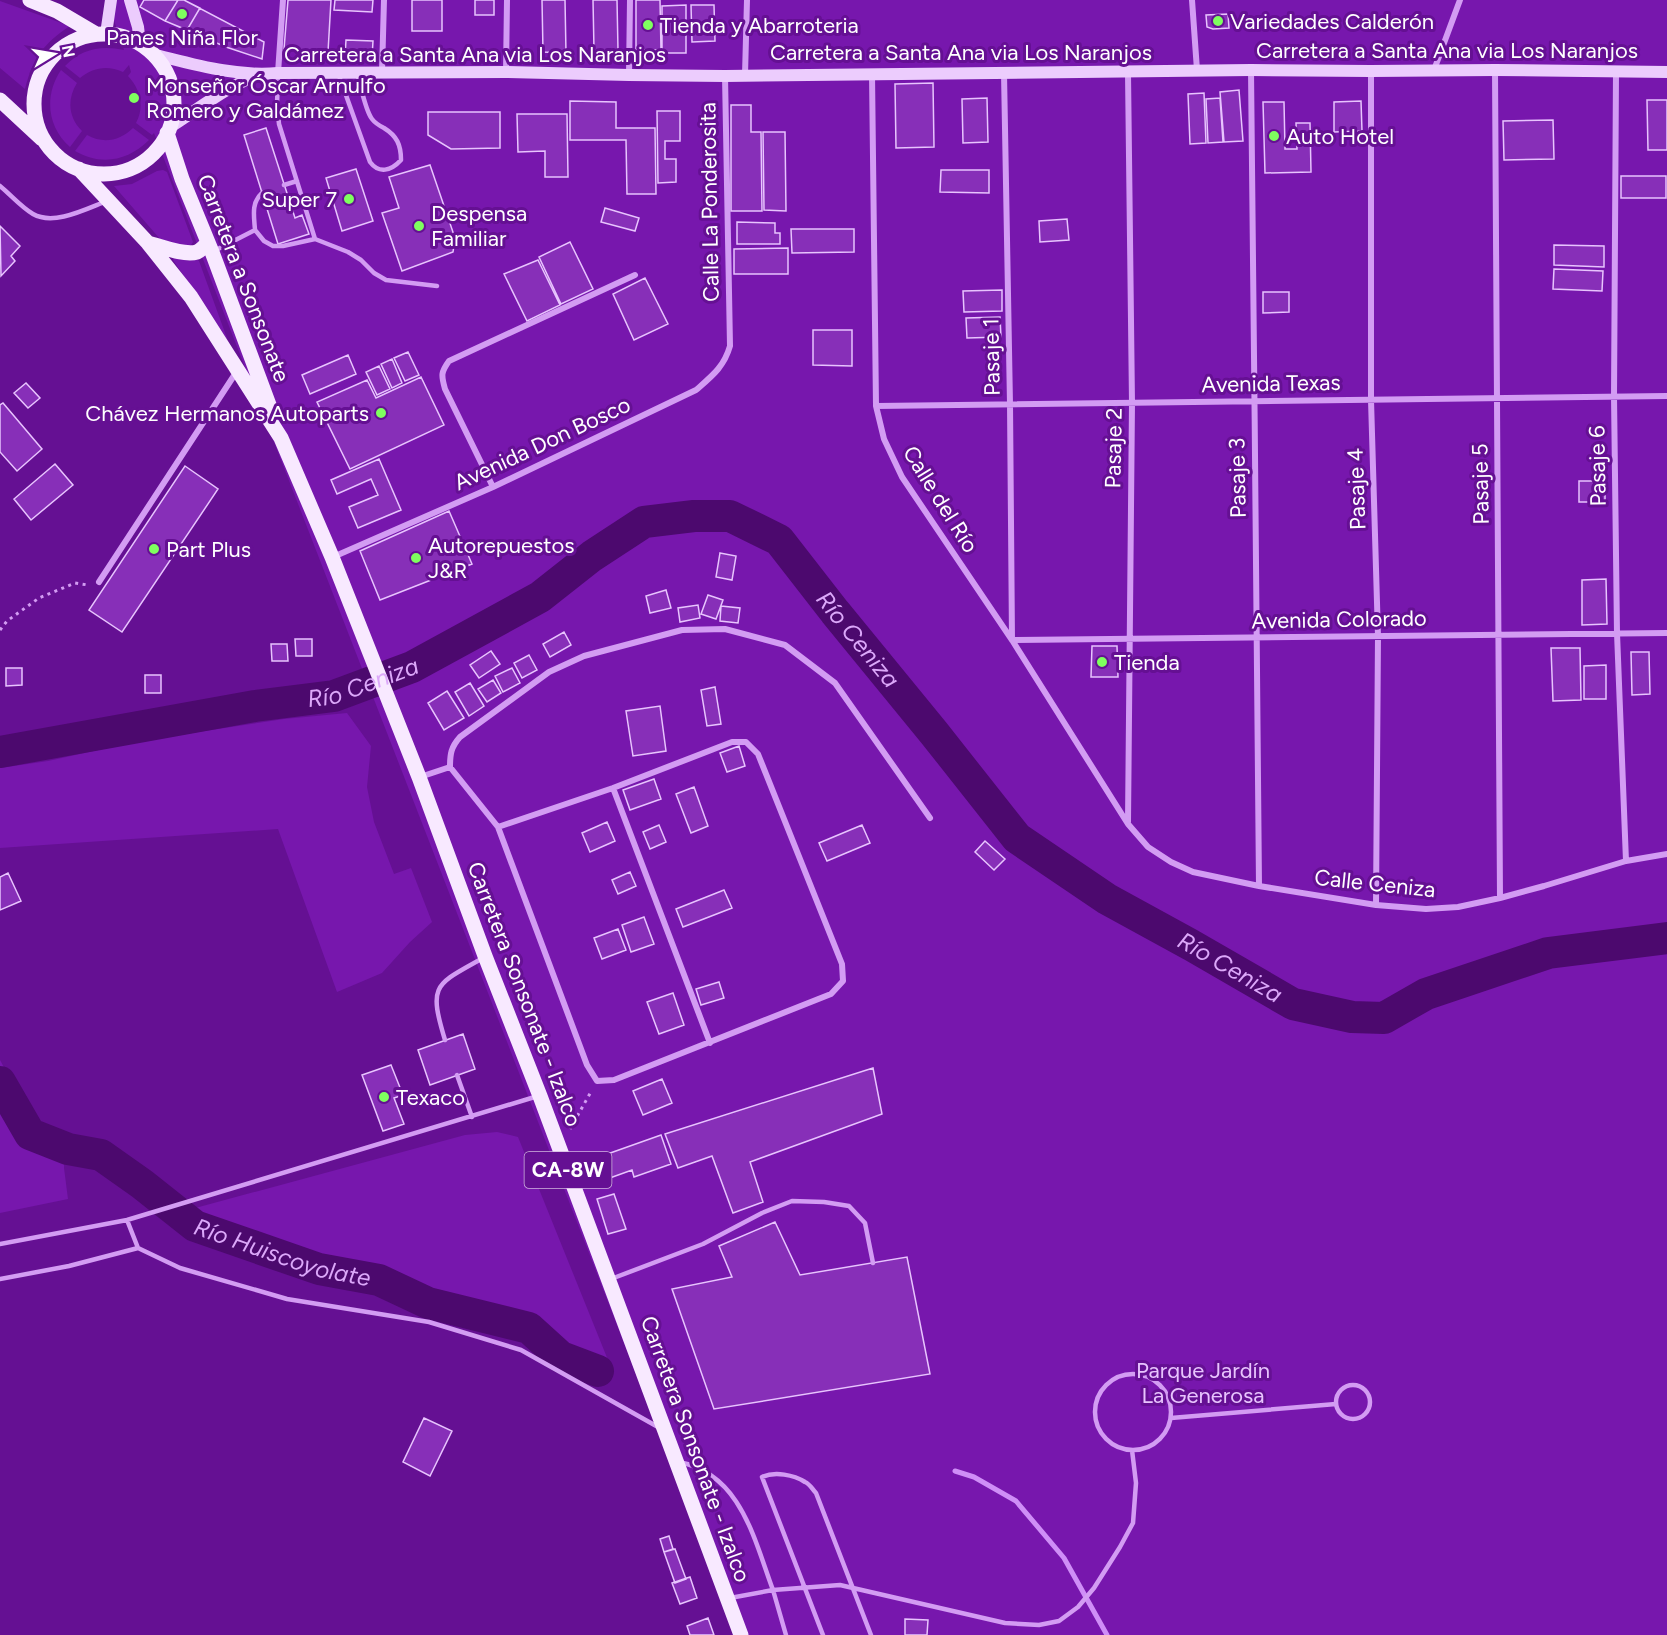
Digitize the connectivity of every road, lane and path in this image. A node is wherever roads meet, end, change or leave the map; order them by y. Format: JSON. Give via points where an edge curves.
{"nodes":[{"id":1,"x":30,"y":0,"type":"edge"},
{"id":2,"x":111,"y":0,"type":"edge"},
{"id":3,"x":130,"y":0,"type":"edge"},
{"id":4,"x":283,"y":0,"type":"edge"},
{"id":5,"x":384,"y":0,"type":"edge"},
{"id":6,"x":507,"y":0,"type":"edge"},
{"id":7,"x":630,"y":0,"type":"edge"},
{"id":8,"x":747,"y":0,"type":"edge"},
{"id":9,"x":1192,"y":0,"type":"edge"},
{"id":10,"x":1460,"y":0,"type":"edge"},
{"id":11,"x":101,"y":34,"type":"junction"},
{"id":12,"x":146,"y":49,"type":"junction"},
{"id":13,"x":1251,"y":70,"type":"junction"},
{"id":14,"x":1495,"y":70,"type":"junction"},
{"id":15,"x":1197,"y":71,"type":"junction"},
{"id":16,"x":1371,"y":71,"type":"junction"},
{"id":17,"x":1434,"y":71,"type":"junction"},
{"id":18,"x":1616,"y":71,"type":"junction"},
{"id":19,"x":506,"y":72,"type":"junction"},
{"id":20,"x":1667,"y":72,"type":"edge"},
{"id":21,"x":338,"y":73,"type":"junction"},
{"id":22,"x":357,"y":73,"type":"junction"},
{"id":23,"x":382,"y":73,"type":"junction"},
{"id":24,"x":1004,"y":73,"type":"junction"},
{"id":25,"x":1128,"y":73,"type":"junction"},
{"id":26,"x":278,"y":74,"type":"junction"},
{"id":27,"x":872,"y":74,"type":"junction"},
{"id":28,"x":256,"y":75,"type":"junction"},
{"id":29,"x":628,"y":75,"type":"junction"},
{"id":30,"x":745,"y":75,"type":"junction"},
{"id":31,"x":725,"y":76,"type":"junction"},
{"id":32,"x":0,"y":100,"type":"edge"},
{"id":33,"x":169,"y":130,"type":"junction"},
{"id":34,"x":48,"y":145,"type":"junction"},
{"id":35,"x":79,"y":169,"type":"junction"},
{"id":36,"x":297,"y":181,"type":"junction"},
{"id":37,"x":285,"y":185,"type":"dead end"},
{"id":38,"x":0,"y":186,"type":"edge"},
{"id":39,"x":262,"y":193,"type":"dead end"},
{"id":40,"x":108,"y":201,"type":"junction"},
{"id":41,"x":255,"y":230,"type":"junction"},
{"id":42,"x":315,"y":239,"type":"junction"},
{"id":43,"x":148,"y":243,"type":"junction"},
{"id":44,"x":210,"y":247,"type":"junction"},
{"id":45,"x":635,"y":275,"type":"dead end"},
{"id":46,"x":437,"y":286,"type":"dead end"},
{"id":47,"x":729,"y":327,"type":"joint"},
{"id":48,"x":238,"y":370,"type":"junction"},
{"id":49,"x":1614,"y":396,"type":"junction"},
{"id":50,"x":1667,"y":396,"type":"edge"},
{"id":51,"x":1497,"y":398,"type":"junction"},
{"id":52,"x":1371,"y":400,"type":"junction"},
{"id":53,"x":1253,"y":401,"type":"junction"},
{"id":54,"x":1132,"y":403,"type":"junction"},
{"id":55,"x":1010,"y":405,"type":"junction"},
{"id":56,"x":876,"y":406,"type":"junction"},
{"id":57,"x":281,"y":438,"type":"junction"},
{"id":58,"x":493,"y":487,"type":"junction"},
{"id":59,"x":332,"y":557,"type":"junction"},
{"id":60,"x":99,"y":582,"type":"joint"},
{"id":61,"x":0,"y":630,"type":"edge"},
{"id":62,"x":1617,"y":633,"type":"junction"},
{"id":63,"x":1667,"y":633,"type":"edge"},
{"id":64,"x":1499,"y":635,"type":"junction"},
{"id":65,"x":1378,"y":636,"type":"junction"},
{"id":66,"x":1258,"y":637,"type":"junction"},
{"id":67,"x":1129,"y":639,"type":"junction"},
{"id":68,"x":1012,"y":640,"type":"junction"},
{"id":69,"x":450,"y":767,"type":"junction"},
{"id":70,"x":419,"y":777,"type":"junction"},
{"id":71,"x":613,"y":788,"type":"junction"},
{"id":72,"x":930,"y":818,"type":"dead end"},
{"id":73,"x":1128,"y":824,"type":"junction"},
{"id":74,"x":498,"y":827,"type":"junction"},
{"id":75,"x":1667,"y":854,"type":"edge"},
{"id":76,"x":1626,"y":861,"type":"junction"},
{"id":77,"x":1259,"y":886,"type":"junction"},
{"id":78,"x":1500,"y":898,"type":"junction"},
{"id":79,"x":1376,"y":905,"type":"junction"},
{"id":80,"x":485,"y":956,"type":"junction"},
{"id":81,"x":445,"y":1040,"type":"dead end"},
{"id":82,"x":710,"y":1043,"type":"junction"},
{"id":83,"x":457,"y":1075,"type":"dead end"},
{"id":84,"x":597,"y":1080,"type":"junction"},
{"id":85,"x":540,"y":1096,"type":"junction"},
{"id":86,"x":472,"y":1117,"type":"junction"},
{"id":87,"x":559,"y":1148,"type":"junction"},
{"id":88,"x":127,"y":1220,"type":"junction"},
{"id":89,"x":0,"y":1244,"type":"edge"},
{"id":90,"x":138,"y":1248,"type":"junction"},
{"id":91,"x":873,"y":1263,"type":"dead end"},
{"id":92,"x":0,"y":1278,"type":"edge"},
{"id":93,"x":609,"y":1280,"type":"junction"},
{"id":94,"x":1336,"y":1404,"type":"junction"},
{"id":95,"x":1170,"y":1418,"type":"junction"},
{"id":96,"x":665,"y":1431,"type":"junction"},
{"id":97,"x":1132,"y":1450,"type":"junction"},
{"id":98,"x":676,"y":1461,"type":"junction"},
{"id":99,"x":805,"y":1588,"type":"junction"},
{"id":100,"x":853,"y":1588,"type":"junction"},
{"id":101,"x":773,"y":1590,"type":"junction"},
{"id":102,"x":728,"y":1598,"type":"junction"},
{"id":103,"x":741,"y":1635,"type":"edge"},
{"id":104,"x":786,"y":1635,"type":"edge"},
{"id":105,"x":823,"y":1635,"type":"edge"},
{"id":106,"x":871,"y":1635,"type":"edge"}],
"edges":[{"from":1,"to":11,"type":"main road"},
{"from":2,"to":11,"type":"main road"},
{"from":3,"to":12,"type":"main road"},
{"from":4,"to":26,"type":"street"},
{"from":5,"to":23,"type":"street"},
{"from":6,"to":19,"type":"street"},
{"from":7,"to":29,"type":"street"},
{"from":8,"to":30,"type":"street"},
{"from":9,"to":15,"type":"street"},
{"from":10,"to":17,"type":"street"},
{"from":11,"to":12,"type":"main road","via":[[127,38]]},
{"from":11,"to":34,"type":"main road","via":[[64,46],[42,72],[35,92],[35,113]]},
{"from":12,"to":28,"type":"main road","via":[[207,68]]},
{"from":12,"to":33,"type":"main road","via":[[163,67],[170,83],[173,100]]},
{"from":13,"to":15,"type":"main road","name":"Carretera a Santa Ana via Los Naranjos"},
{"from":13,"to":16,"type":"main road","name":"Carretera a Santa Ana via Los Naranjos"},
{"from":13,"to":53,"type":"street","name":"Pasaje 3"},
{"from":14,"to":17,"type":"main road","name":"Carretera a Santa Ana via Los Naranjos"},
{"from":14,"to":18,"type":"main road","name":"Carretera a Santa Ana via Los Naranjos"},
{"from":14,"to":51,"type":"street","name":"Pasaje 5"},
{"from":15,"to":25,"type":"main road","name":"Carretera a Santa Ana via Los Naranjos"},
{"from":16,"to":17,"type":"main road","name":"Carretera a Santa Ana via Los Naranjos"},
{"from":16,"to":52,"type":"street","name":"Pasaje 4"},
{"from":18,"to":20,"type":"main road","name":"Carretera a Santa Ana via Los Naranjos"},
{"from":18,"to":49,"type":"street","name":"Pasaje 6"},
{"from":19,"to":23,"type":"main road","name":"Carretera a Santa Ana via Los Naranjos"},
{"from":19,"to":29,"type":"main road","name":"Carretera a Santa Ana via Los Naranjos"},
{"from":21,"to":22,"type":"main road","name":"Carretera a Santa Ana via Los Naranjos"},
{"from":21,"to":22,"type":"lane","via":[[370,162],[375,168],[395,167],[400,160],[398,140],[372,119]]},
{"from":21,"to":26,"type":"main road","name":"Carretera a Santa Ana via Los Naranjos"},
{"from":22,"to":23,"type":"main road","name":"Carretera a Santa Ana via Los Naranjos"},
{"from":24,"to":25,"type":"main road","name":"Carretera a Santa Ana via Los Naranjos"},
{"from":24,"to":27,"type":"main road","name":"Carretera a Santa Ana via Los Naranjos"},
{"from":24,"to":55,"type":"street","name":"Pasaje 1"},
{"from":25,"to":54,"type":"street","name":"Pasaje 2"},
{"from":26,"to":28,"type":"main road","name":"Carretera a Santa Ana via Los Naranjos"},
{"from":26,"to":36,"type":"lane","via":[[279,124]]},
{"from":27,"to":30,"type":"main road","name":"Carretera a Santa Ana via Los Naranjos"},
{"from":27,"to":56,"type":"street","name":"Calle del Río"},
{"from":28,"to":33,"type":"main road","via":[[213,98]]},
{"from":29,"to":31,"type":"main road","name":"Carretera a Santa Ana via Los Naranjos"},
{"from":30,"to":31,"type":"main road","name":"Carretera a Santa Ana via Los Naranjos"},
{"from":31,"to":47,"type":"street","name":"Calle La Ponderosita"},
{"from":32,"to":34,"type":"main road"},
{"from":33,"to":35,"type":"main road","via":[[151,155],[127,170],[106,174]]},
{"from":33,"to":44,"type":"main road","name":"Carretera a Sonsonate","via":[[182,179]]},
{"from":34,"to":35,"type":"main road","via":[[61,159]]},
{"from":35,"to":40,"type":"main road"},
{"from":36,"to":37,"type":"lane"},
{"from":36,"to":42,"type":"lane"},
{"from":38,"to":40,"type":"lane","via":[[33,214],[45,219],[60,218]]},
{"from":39,"to":41,"type":"lane","via":[[254,208]]},
{"from":40,"to":43,"type":"main road"},
{"from":41,"to":42,"type":"lane","via":[[273,246]]},
{"from":41,"to":44,"type":"lane"},
{"from":42,"to":46,"type":"lane","via":[[348,252],[386,280]]},
{"from":43,"to":44,"type":"main road","via":[[183,252]]},
{"from":43,"to":48,"type":"main road","via":[[191,297]]},
{"from":44,"to":57,"type":"main road","name":"Carretera a Sonsonate"},
{"from":45,"to":58,"type":"street","via":[[449,361],[442,371],[445,389]]},
{"from":47,"to":58,"type":"street","name":"Avenida Don Bosco","via":[[726,360],[696,390]]},
{"from":48,"to":57,"type":"main road"},
{"from":48,"to":60,"type":"street"},
{"from":49,"to":50,"type":"street","name":"Avenida Texas"},
{"from":49,"to":51,"type":"street","name":"Avenida Texas"},
{"from":49,"to":62,"type":"street","name":"Pasaje 6"},
{"from":51,"to":52,"type":"street","name":"Avenida Texas"},
{"from":51,"to":64,"type":"street","name":"Pasaje 5"},
{"from":52,"to":53,"type":"street","name":"Avenida Texas"},
{"from":52,"to":65,"type":"street","name":"Pasaje 4"},
{"from":53,"to":54,"type":"street","name":"Avenida Texas"},
{"from":53,"to":66,"type":"street","name":"Pasaje 3"},
{"from":54,"to":55,"type":"street","name":"Avenida Texas"},
{"from":54,"to":67,"type":"street","name":"Pasaje 2"},
{"from":55,"to":56,"type":"street","name":"Avenida Texas"},
{"from":55,"to":68,"type":"street","name":"Pasaje 1"},
{"from":56,"to":68,"type":"street","name":"Calle del Río","via":[[884,439],[902,477]]},
{"from":57,"to":59,"type":"main road","name":"Carretera Sonsonate - Izalco"},
{"from":58,"to":59,"type":"street","name":"Avenida Don Bosco"},
{"from":59,"to":70,"type":"main road","name":"Carretera Sonsonate - Izalco","number":"CA-8W"},
{"from":60,"to":61,"type":"path","via":[[75,583],[39,598]]},
{"from":62,"to":63,"type":"street","name":"Avenida Colorado"},
{"from":62,"to":64,"type":"street","name":"Avenida Colorado"},
{"from":62,"to":76,"type":"street","name":"Pasaje 6"},
{"from":64,"to":65,"type":"street","name":"Avenida Colorado"},
{"from":64,"to":78,"type":"street","name":"Pasaje 5"},
{"from":65,"to":66,"type":"street","name":"Avenida Colorado"},
{"from":65,"to":79,"type":"street","name":"Pasaje 4"},
{"from":66,"to":67,"type":"street","name":"Avenida Colorado"},
{"from":66,"to":77,"type":"street","name":"Pasaje 3"},
{"from":67,"to":68,"type":"street","name":"Avenida Colorado"},
{"from":67,"to":73,"type":"street","name":"Pasaje 2"},
{"from":68,"to":73,"type":"street","name":"Calle del Río"},
{"from":69,"to":70,"type":"street"},
{"from":69,"to":72,"type":"street","via":[[452,746],[459,737],[549,672],[584,656],[682,630],[725,629],[784,645],[835,683]]},
{"from":69,"to":74,"type":"street"},
{"from":70,"to":80,"type":"main road","name":"Carretera Sonsonate - Izalco","number":"CA-8W"},
{"from":71,"to":74,"type":"street"},
{"from":71,"to":82,"type":"street"},
{"from":71,"to":82,"type":"street","via":[[732,742],[746,742],[758,754],[842,964],[843,981],[831,994]]},
{"from":73,"to":77,"type":"street","name":"Calle Ceniza","via":[[1148,847],[1171,862],[1193,872]]},
{"from":74,"to":84,"type":"street","via":[[587,1065]]},
{"from":75,"to":76,"type":"street","name":"Calle Ceniza"},
{"from":76,"to":78,"type":"street","name":"Calle Ceniza"},
{"from":77,"to":79,"type":"street","name":"Calle Ceniza"},
{"from":78,"to":79,"type":"street","name":"Calle Ceniza","via":[[1426,909]]},
{"from":80,"to":81,"type":"lane","via":[[447,978],[436,992],[436,1010]]},
{"from":80,"to":85,"type":"main road","name":"Carretera Sonsonate - Izalco","number":"CA-8W"},
{"from":82,"to":84,"type":"street","via":[[614,1080]]},
{"from":83,"to":86,"type":"lane"},
{"from":84,"to":87,"type":"path"},
{"from":85,"to":86,"type":"lane"},
{"from":85,"to":87,"type":"main road","name":"Carretera Sonsonate - Izalco","number":"CA-8W"},
{"from":86,"to":88,"type":"lane"},
{"from":87,"to":93,"type":"main road","name":"Carretera Sonsonate - Izalco","number":"CA-8W"},
{"from":88,"to":89,"type":"lane"},
{"from":88,"to":90,"type":"lane"},
{"from":90,"to":92,"type":"lane"},
{"from":90,"to":96,"type":"lane","via":[[180,1268],[287,1299],[429,1322],[521,1350]]},
{"from":91,"to":93,"type":"lane","via":[[865,1223],[849,1206],[792,1201],[703,1244]]},
{"from":93,"to":96,"type":"main road","name":"Carretera Sonsonate - Izalco","number":"CA-8W"},
{"from":94,"to":94,"type":"lane","via":[[1345,1417],[1355,1419],[1365,1415],[1371,1400],[1365,1389],[1354,1385],[1343,1388]]},
{"from":94,"to":95,"type":"lane"},
{"from":95,"to":97,"type":"lane","via":[[1156,1442]]},
{"from":95,"to":97,"type":"lane","via":[[1167,1395],[1149,1377],[1137,1374],[1113,1379],[1098,1398],[1096,1422],[1110,1442]]},
{"from":96,"to":98,"type":"main road","name":"Carretera Sonsonate - Izalco","number":"CA-8W"},
{"from":97,"to":100,"type":"lane","via":[[1136,1483],[1133,1523],[1094,1588],[1059,1621],[1039,1625],[1005,1623]]},
{"from":98,"to":101,"type":"lane","via":[[695,1465],[732,1493],[751,1528]]},
{"from":98,"to":102,"type":"main road","name":"Carretera Sonsonate - Izalco","number":"CA-8W"},
{"from":99,"to":100,"type":"lane"},
{"from":99,"to":100,"type":"lane","via":[[762,1477],[768,1474],[789,1475],[808,1483],[816,1493]]},
{"from":99,"to":101,"type":"lane"},
{"from":99,"to":105,"type":"lane"},
{"from":100,"to":106,"type":"lane"},
{"from":101,"to":102,"type":"lane"},
{"from":101,"to":104,"type":"lane"},
{"from":102,"to":103,"type":"main road","name":"Carretera Sonsonate - Izalco","number":"CA-8W"}]}
